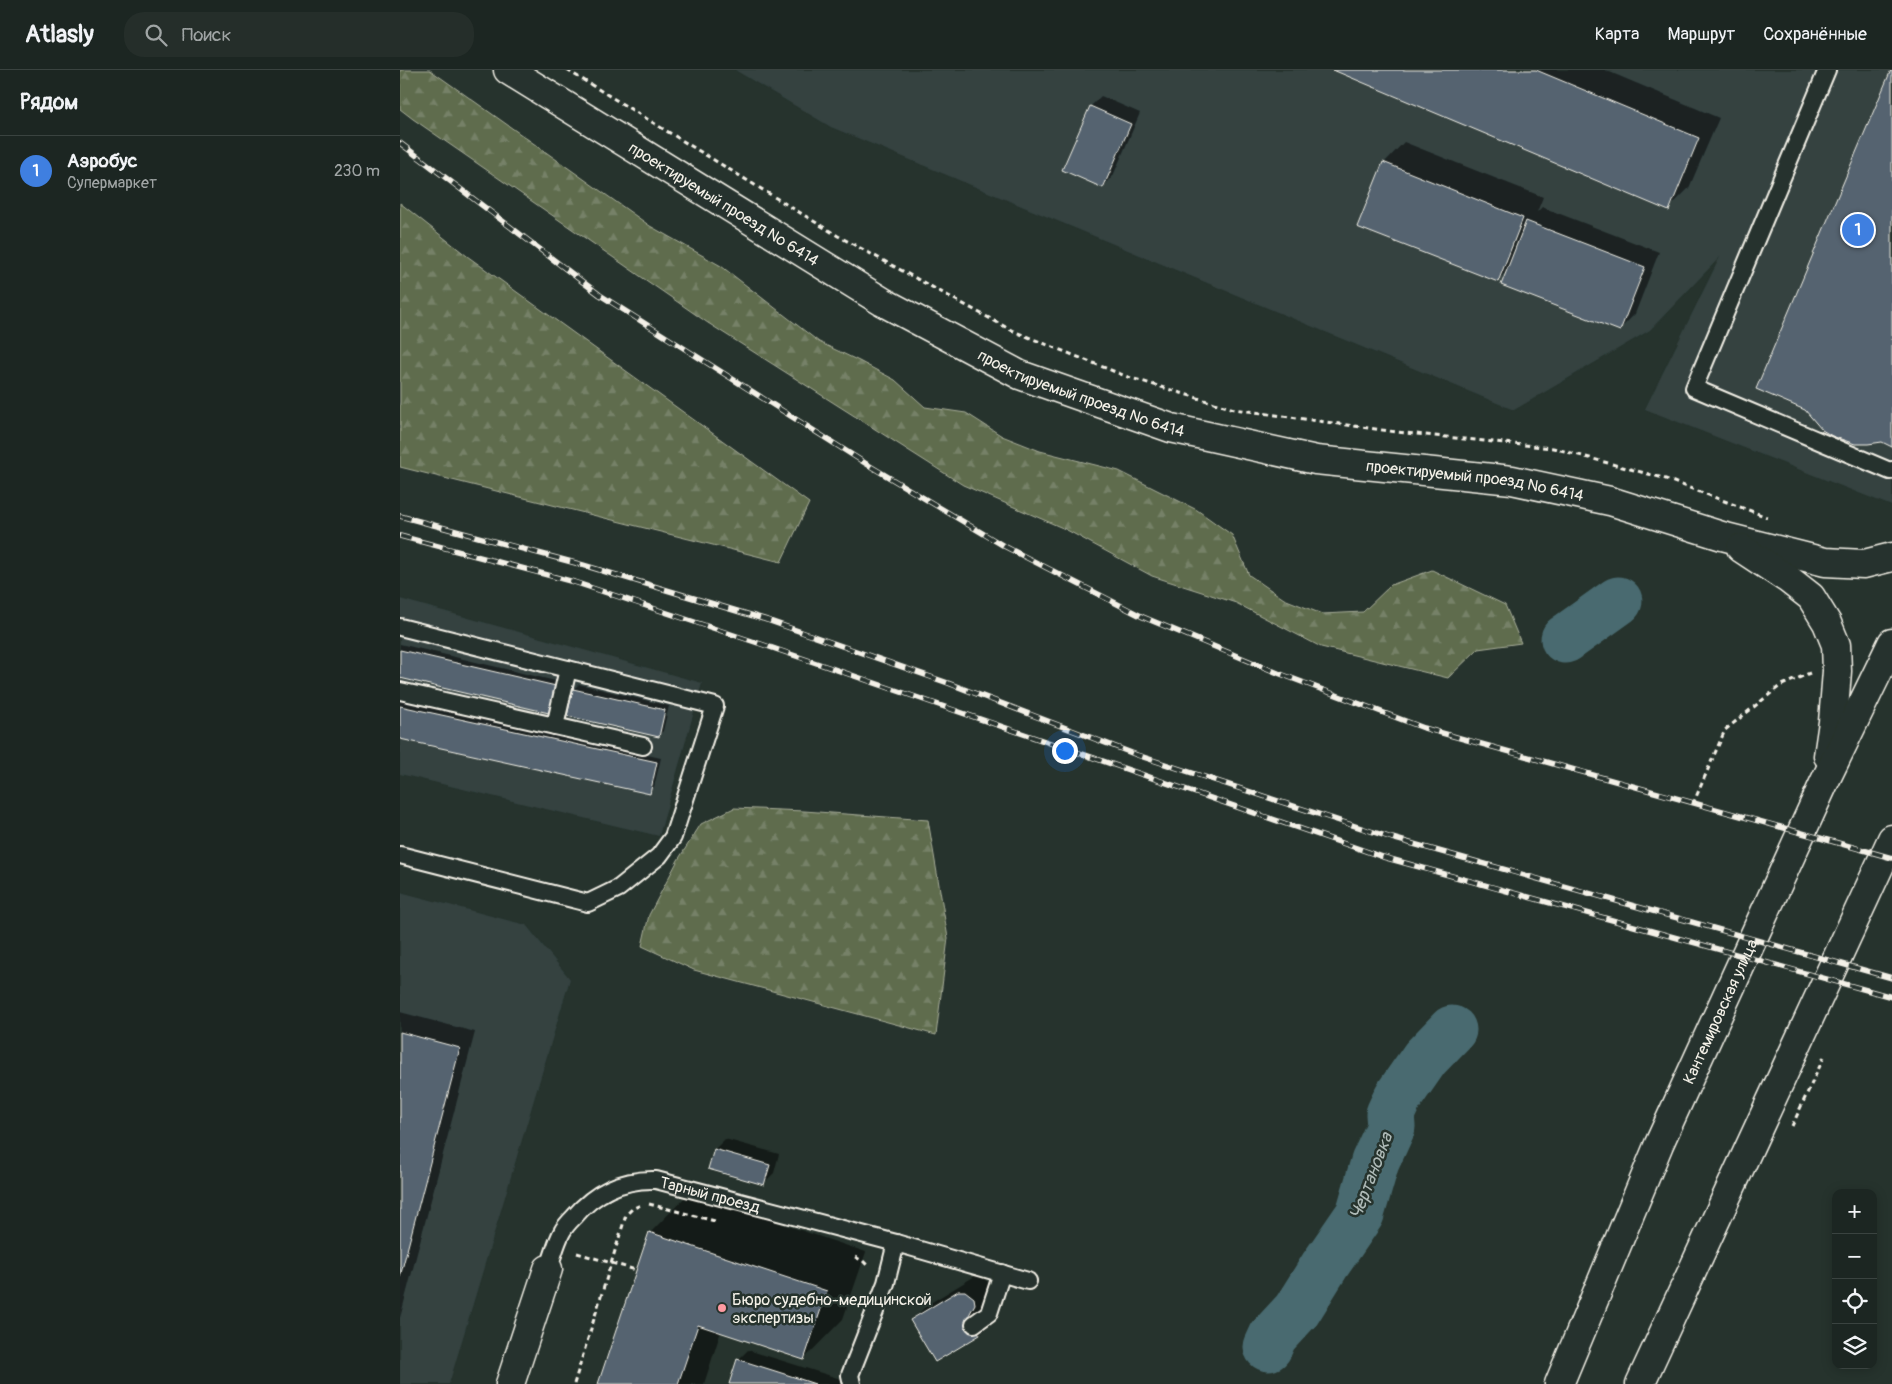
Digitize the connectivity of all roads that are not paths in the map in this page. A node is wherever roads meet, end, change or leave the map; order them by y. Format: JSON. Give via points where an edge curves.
{"nodes":[{"id":1,"x":508,"y":70,"type":"edge"},
{"id":2,"x":1828,"y":70,"type":"edge"},
{"id":3,"x":1892,"y":470,"type":"edge"},
{"id":4,"x":1722,"y":536,"type":"junction"},
{"id":5,"x":1892,"y":557,"type":"edge"},
{"id":6,"x":400,"y":627,"type":"edge"},
{"id":7,"x":1892,"y":643,"type":"edge"},
{"id":8,"x":568,"y":669,"type":"junction"},
{"id":9,"x":400,"y":691,"type":"edge"},
{"id":10,"x":555,"y":726,"type":"junction"},
{"id":11,"x":643,"y":746,"type":"dead end"},
{"id":12,"x":1824,"y":782,"type":"junction"},
{"id":13,"x":1892,"y":839,"type":"edge"},
{"id":14,"x":400,"y":854,"type":"edge"},
{"id":15,"x":896,"y":1243,"type":"junction"},
{"id":16,"x":552,"y":1258,"type":"joint"},
{"id":17,"x":1002,"y":1273,"type":"junction"},
{"id":18,"x":1028,"y":1281,"type":"dead end"},
{"id":19,"x":974,"y":1324,"type":"dead end"},
{"id":20,"x":510,"y":1384,"type":"edge"},
{"id":21,"x":852,"y":1384,"type":"edge"},
{"id":22,"x":1559,"y":1384,"type":"edge"},
{"id":23,"x":1640,"y":1384,"type":"edge"}],
"edges":[{"from":1,"to":4,"type":"main road","name":"проектируемый проезд № 6414","via":[[883,302],[1020,375],[1171,428],[1316,460],[1512,480],[1610,501]]},
{"from":2,"to":3,"type":"lane","via":[[1694,388],[1890,472]]},
{"from":4,"to":5,"type":"main road","name":"проектируемый проезд № 6414","via":[[1825,562],[1864,564]]},
{"from":4,"to":12,"type":"main road","name":"проектируемый проезд № 6414","via":[[1811,597],[1828,623],[1836,645],[1837,671]]},
{"from":6,"to":8,"type":"lane"},
{"from":7,"to":12,"type":"main road","name":"Кантемировская улица"},
{"from":8,"to":10,"type":"lane"},
{"from":8,"to":14,"type":"lane","via":[[715,706],[673,837],[659,856],[619,888],[588,903]]},
{"from":9,"to":10,"type":"lane"},
{"from":10,"to":11,"type":"lane"},
{"from":12,"to":22,"type":"main road","name":"Кантемировская улица","via":[[1659,1144]]},
{"from":13,"to":23,"type":"main road"},
{"from":15,"to":16,"type":"lane","name":"Тарный проезд","via":[[658,1173],[602,1192],[582,1207],[563,1230]]},
{"from":15,"to":17,"type":"lane","name":"Тарный проезд"},
{"from":15,"to":21,"type":"lane","via":[[886,1283],[850,1375]]},
{"from":16,"to":20,"type":"main road","name":"Тарный проезд"},
{"from":17,"to":18,"type":"lane","name":"Тарный проезд"},
{"from":17,"to":19,"type":"lane","via":[[989,1313]]}]}
